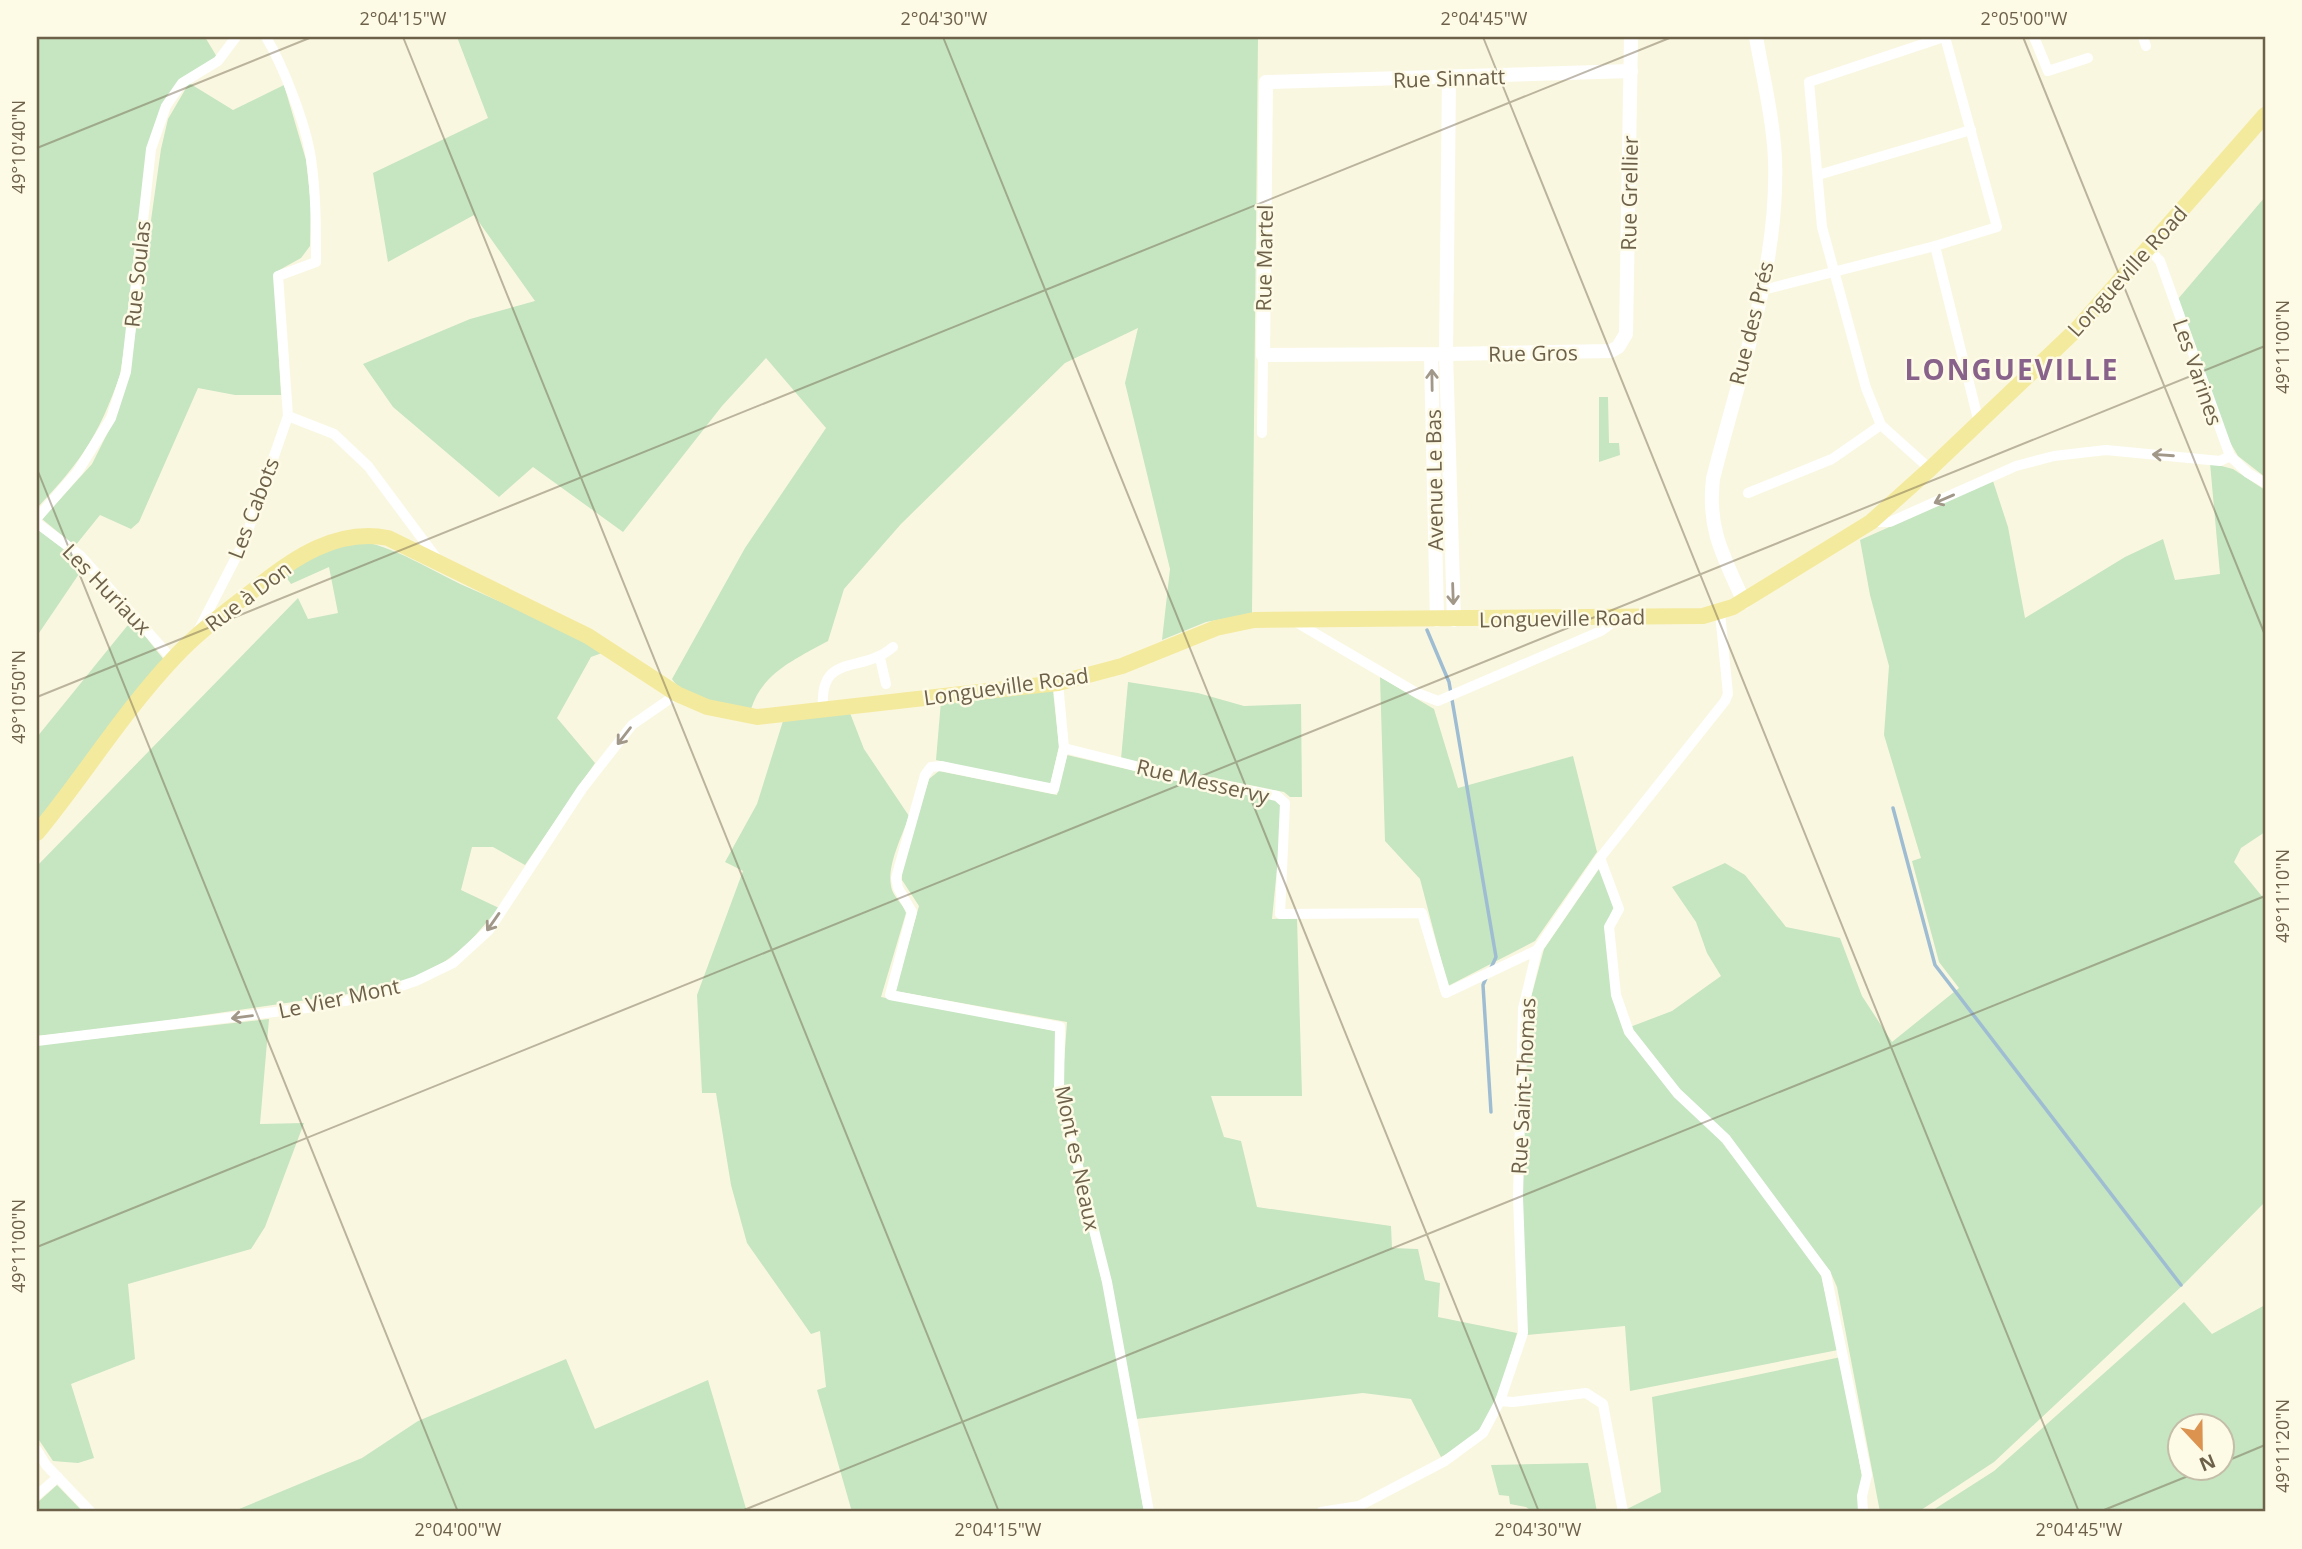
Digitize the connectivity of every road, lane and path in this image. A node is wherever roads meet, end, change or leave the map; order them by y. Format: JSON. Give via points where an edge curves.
{"nodes":[{"id":1,"x":236,"y":37,"type":"edge"},
{"id":2,"x":267,"y":37,"type":"edge"},
{"id":3,"x":1631,"y":37,"type":"edge"},
{"id":4,"x":1755,"y":37,"type":"edge"},
{"id":5,"x":1945,"y":37,"type":"edge"},
{"id":6,"x":2034,"y":37,"type":"edge"},
{"id":7,"x":2088,"y":58,"type":"dead end"},
{"id":8,"x":1631,"y":71,"type":"junction"},
{"id":9,"x":1449,"y":78,"type":"junction"},
{"id":10,"x":1266,"y":82,"type":"joint"},
{"id":11,"x":2265,"y":115,"type":"edge"},
{"id":12,"x":1971,"y":130,"type":"junction"},
{"id":13,"x":1818,"y":175,"type":"junction"},
{"id":14,"x":1935,"y":246,"type":"junction"},
{"id":15,"x":2148,"y":248,"type":"junction"},
{"id":16,"x":1833,"y":273,"type":"junction"},
{"id":17,"x":1763,"y":290,"type":"junction"},
{"id":18,"x":1618,"y":347,"type":"joint"},
{"id":19,"x":1264,"y":355,"type":"junction"},
{"id":20,"x":1439,"y":355,"type":"junction"},
{"id":21,"x":288,"y":416,"type":"junction"},
{"id":22,"x":1979,"y":423,"type":"junction"},
{"id":23,"x":1881,"y":425,"type":"junction"},
{"id":24,"x":1262,"y":433,"type":"dead end"},
{"id":25,"x":2230,"y":457,"type":"junction"},
{"id":26,"x":1930,"y":469,"type":"junction"},
{"id":27,"x":2265,"y":483,"type":"edge"},
{"id":28,"x":1748,"y":493,"type":"dead end"},
{"id":29,"x":37,"y":520,"type":"edge"},
{"id":30,"x":1871,"y":522,"type":"junction"},
{"id":31,"x":440,"y":562,"type":"junction"},
{"id":32,"x":1744,"y":602,"type":"junction"},
{"id":33,"x":1720,"y":613,"type":"junction"},
{"id":34,"x":1619,"y":618,"type":"junction"},
{"id":35,"x":1292,"y":620,"type":"junction"},
{"id":36,"x":1437,"y":620,"type":"junction"},
{"id":37,"x":1454,"y":620,"type":"junction"},
{"id":38,"x":196,"y":635,"type":"junction"},
{"id":39,"x":893,"y":647,"type":"dead end"},
{"id":40,"x":880,"y":657,"type":"junction"},
{"id":41,"x":172,"y":660,"type":"junction"},
{"id":42,"x":1058,"y":683,"type":"junction"},
{"id":43,"x":886,"y":684,"type":"dead end"},
{"id":44,"x":677,"y":694,"type":"junction"},
{"id":45,"x":823,"y":709,"type":"junction"},
{"id":46,"x":1064,"y":748,"type":"junction"},
{"id":47,"x":37,"y":833,"type":"edge"},
{"id":48,"x":1600,"y":858,"type":"junction"},
{"id":49,"x":1537,"y":950,"type":"junction"},
{"id":50,"x":37,"y":1041,"type":"edge"},
{"id":51,"x":1500,"y":1401,"type":"junction"},
{"id":52,"x":37,"y":1450,"type":"edge"},
{"id":53,"x":58,"y":1477,"type":"junction"},
{"id":54,"x":37,"y":1495,"type":"edge"},
{"id":55,"x":91,"y":1512,"type":"edge"},
{"id":56,"x":1149,"y":1512,"type":"edge"},
{"id":57,"x":1321,"y":1512,"type":"edge"},
{"id":58,"x":1623,"y":1512,"type":"edge"},
{"id":59,"x":1863,"y":1512,"type":"edge"}],
"edges":[{"from":1,"to":29,"type":"street","name":"Rue Soulas","via":[[218,61],[182,83],[166,106],[151,149],[126,372],[111,418],[78,471]]},
{"from":2,"to":21,"type":"street","via":[[282,65],[311,156],[315,207],[316,262],[278,276]]},
{"from":3,"to":8,"type":"street","name":"Rue Grellier"},
{"from":4,"to":17,"type":"street","name":"Rue des Prés","via":[[1775,158],[1773,219]]},
{"from":5,"to":12,"type":"street"},
{"from":5,"to":13,"type":"street","via":[[1809,82]]},
{"from":6,"to":7,"type":"street","via":[[2048,71]]},
{"from":8,"to":9,"type":"street","name":"Rue Sinnatt"},
{"from":8,"to":18,"type":"street","name":"Rue Grellier","via":[[1626,334]]},
{"from":9,"to":10,"type":"street","name":"Rue Sinnatt"},
{"from":9,"to":20,"type":"street","name":"Avenue Le Bas"},
{"from":10,"to":19,"type":"street","name":"Rue Martel"},
{"from":11,"to":15,"type":"main road","name":"Longueville Road"},
{"from":12,"to":13,"type":"street"},
{"from":12,"to":14,"type":"street","via":[[1997,228]]},
{"from":13,"to":16,"type":"street","via":[[1822,227]]},
{"from":14,"to":16,"type":"street"},
{"from":14,"to":22,"type":"street"},
{"from":15,"to":22,"type":"main road","name":"Longueville Road","via":[[2077,329]]},
{"from":15,"to":25,"type":"street","name":"Les Varines","via":[[2160,261]]},
{"from":16,"to":17,"type":"street"},
{"from":16,"to":23,"type":"street"},
{"from":17,"to":32,"type":"street","name":"Rue des Prés","via":[[1709,509],[1717,543]]},
{"from":18,"to":20,"type":"street","name":"Rue Gros","via":[[1602,352]]},
{"from":19,"to":20,"type":"street","name":"Rue Gros"},
{"from":19,"to":24,"type":"street","name":"Rue Martel"},
{"from":36,"to":20,"type":"street","name":"Avenue Le Bas","one_way":true},
{"from":20,"to":37,"type":"street","name":"Avenue Le Bas","one_way":true},
{"from":21,"to":31,"type":"street","via":[[334,434],[368,467]]},
{"from":21,"to":38,"type":"street","name":"Les Cabots","via":[[244,542]]},
{"from":22,"to":26,"type":"main road","name":"Longueville Road"},
{"from":23,"to":26,"type":"street"},
{"from":23,"to":28,"type":"street","via":[[1832,459]]},
{"from":25,"to":27,"type":"street"},
{"from":25,"to":30,"type":"street","one_way":true,"via":[[2220,461],[2106,450],[2054,456],[2016,466],[1890,522]]},
{"from":26,"to":30,"type":"main road","name":"Longueville Road"},
{"from":29,"to":41,"type":"street","name":"Les Huriaux","via":[[81,556]]},
{"from":30,"to":32,"type":"main road","name":"Longueville Road"},
{"from":31,"to":38,"type":"main road","name":"Rue à Don","via":[[388,538],[365,533],[342,537],[285,565]]},
{"from":31,"to":44,"type":"main road","name":"Rue à Don","via":[[588,636]]},
{"from":32,"to":33,"type":"main road","name":"Longueville Road"},
{"from":33,"to":34,"type":"main road","name":"Longueville Road"},
{"from":33,"to":48,"type":"street","name":"Rue Saint-Thomas","via":[[1725,701]]},
{"from":34,"to":35,"type":"street","via":[[1601,631],[1438,701]]},
{"from":34,"to":37,"type":"main road","name":"Longueville Road"},
{"from":35,"to":36,"type":"main road","name":"Longueville Road"},
{"from":35,"to":42,"type":"main road","name":"Longueville Road","via":[[1254,620],[1216,628],[1122,666]]},
{"from":36,"to":37,"type":"main road","name":"Longueville Road"},
{"from":38,"to":41,"type":"main road","name":"Rue à Don"},
{"from":39,"to":40,"type":"street"},
{"from":40,"to":43,"type":"street"},
{"from":40,"to":45,"type":"street","via":[[832,671],[824,682]]},
{"from":41,"to":47,"type":"main road","name":"Rue à Don","via":[[98,749]]},
{"from":42,"to":45,"type":"main road","name":"Longueville Road"},
{"from":42,"to":46,"type":"street","name":"Mont es Neaux"},
{"from":44,"to":45,"type":"main road","name":"Longueville Road","via":[[757,718]]},
{"from":44,"to":50,"type":"street","name":"Le Vier Mont","one_way":true,"via":[[632,725],[582,789],[489,930],[453,962],[394,989],[307,1008]]},
{"from":46,"to":49,"type":"street","name":"Rue Messervy","via":[[1278,796],[1285,803],[1280,914],[1422,913],[1446,993]]},
{"from":46,"to":56,"type":"street","name":"Mont es Neaux","via":[[1054,789],[941,766],[932,767],[925,775],[896,878],[912,912],[890,995],[1060,1027],[1059,1090],[1107,1282]]},
{"from":48,"to":49,"type":"street","name":"Rue Saint-Thomas"},
{"from":48,"to":59,"type":"street","via":[[1619,909],[1609,927],[1616,995],[1629,1032],[1677,1093],[1726,1139],[1826,1274],[1867,1475]]},
{"from":49,"to":51,"type":"street","name":"Rue Saint-Thomas","via":[[1523,1023],[1518,1197],[1523,1333]]},
{"from":51,"to":57,"type":"street","name":"Rue Saint-Thomas","via":[[1483,1433],[1454,1456],[1359,1506]]},
{"from":51,"to":58,"type":"street","via":[[1586,1392],[1603,1404]]},
{"from":52,"to":53,"type":"street"},
{"from":53,"to":54,"type":"street"},
{"from":53,"to":55,"type":"street"}]}
